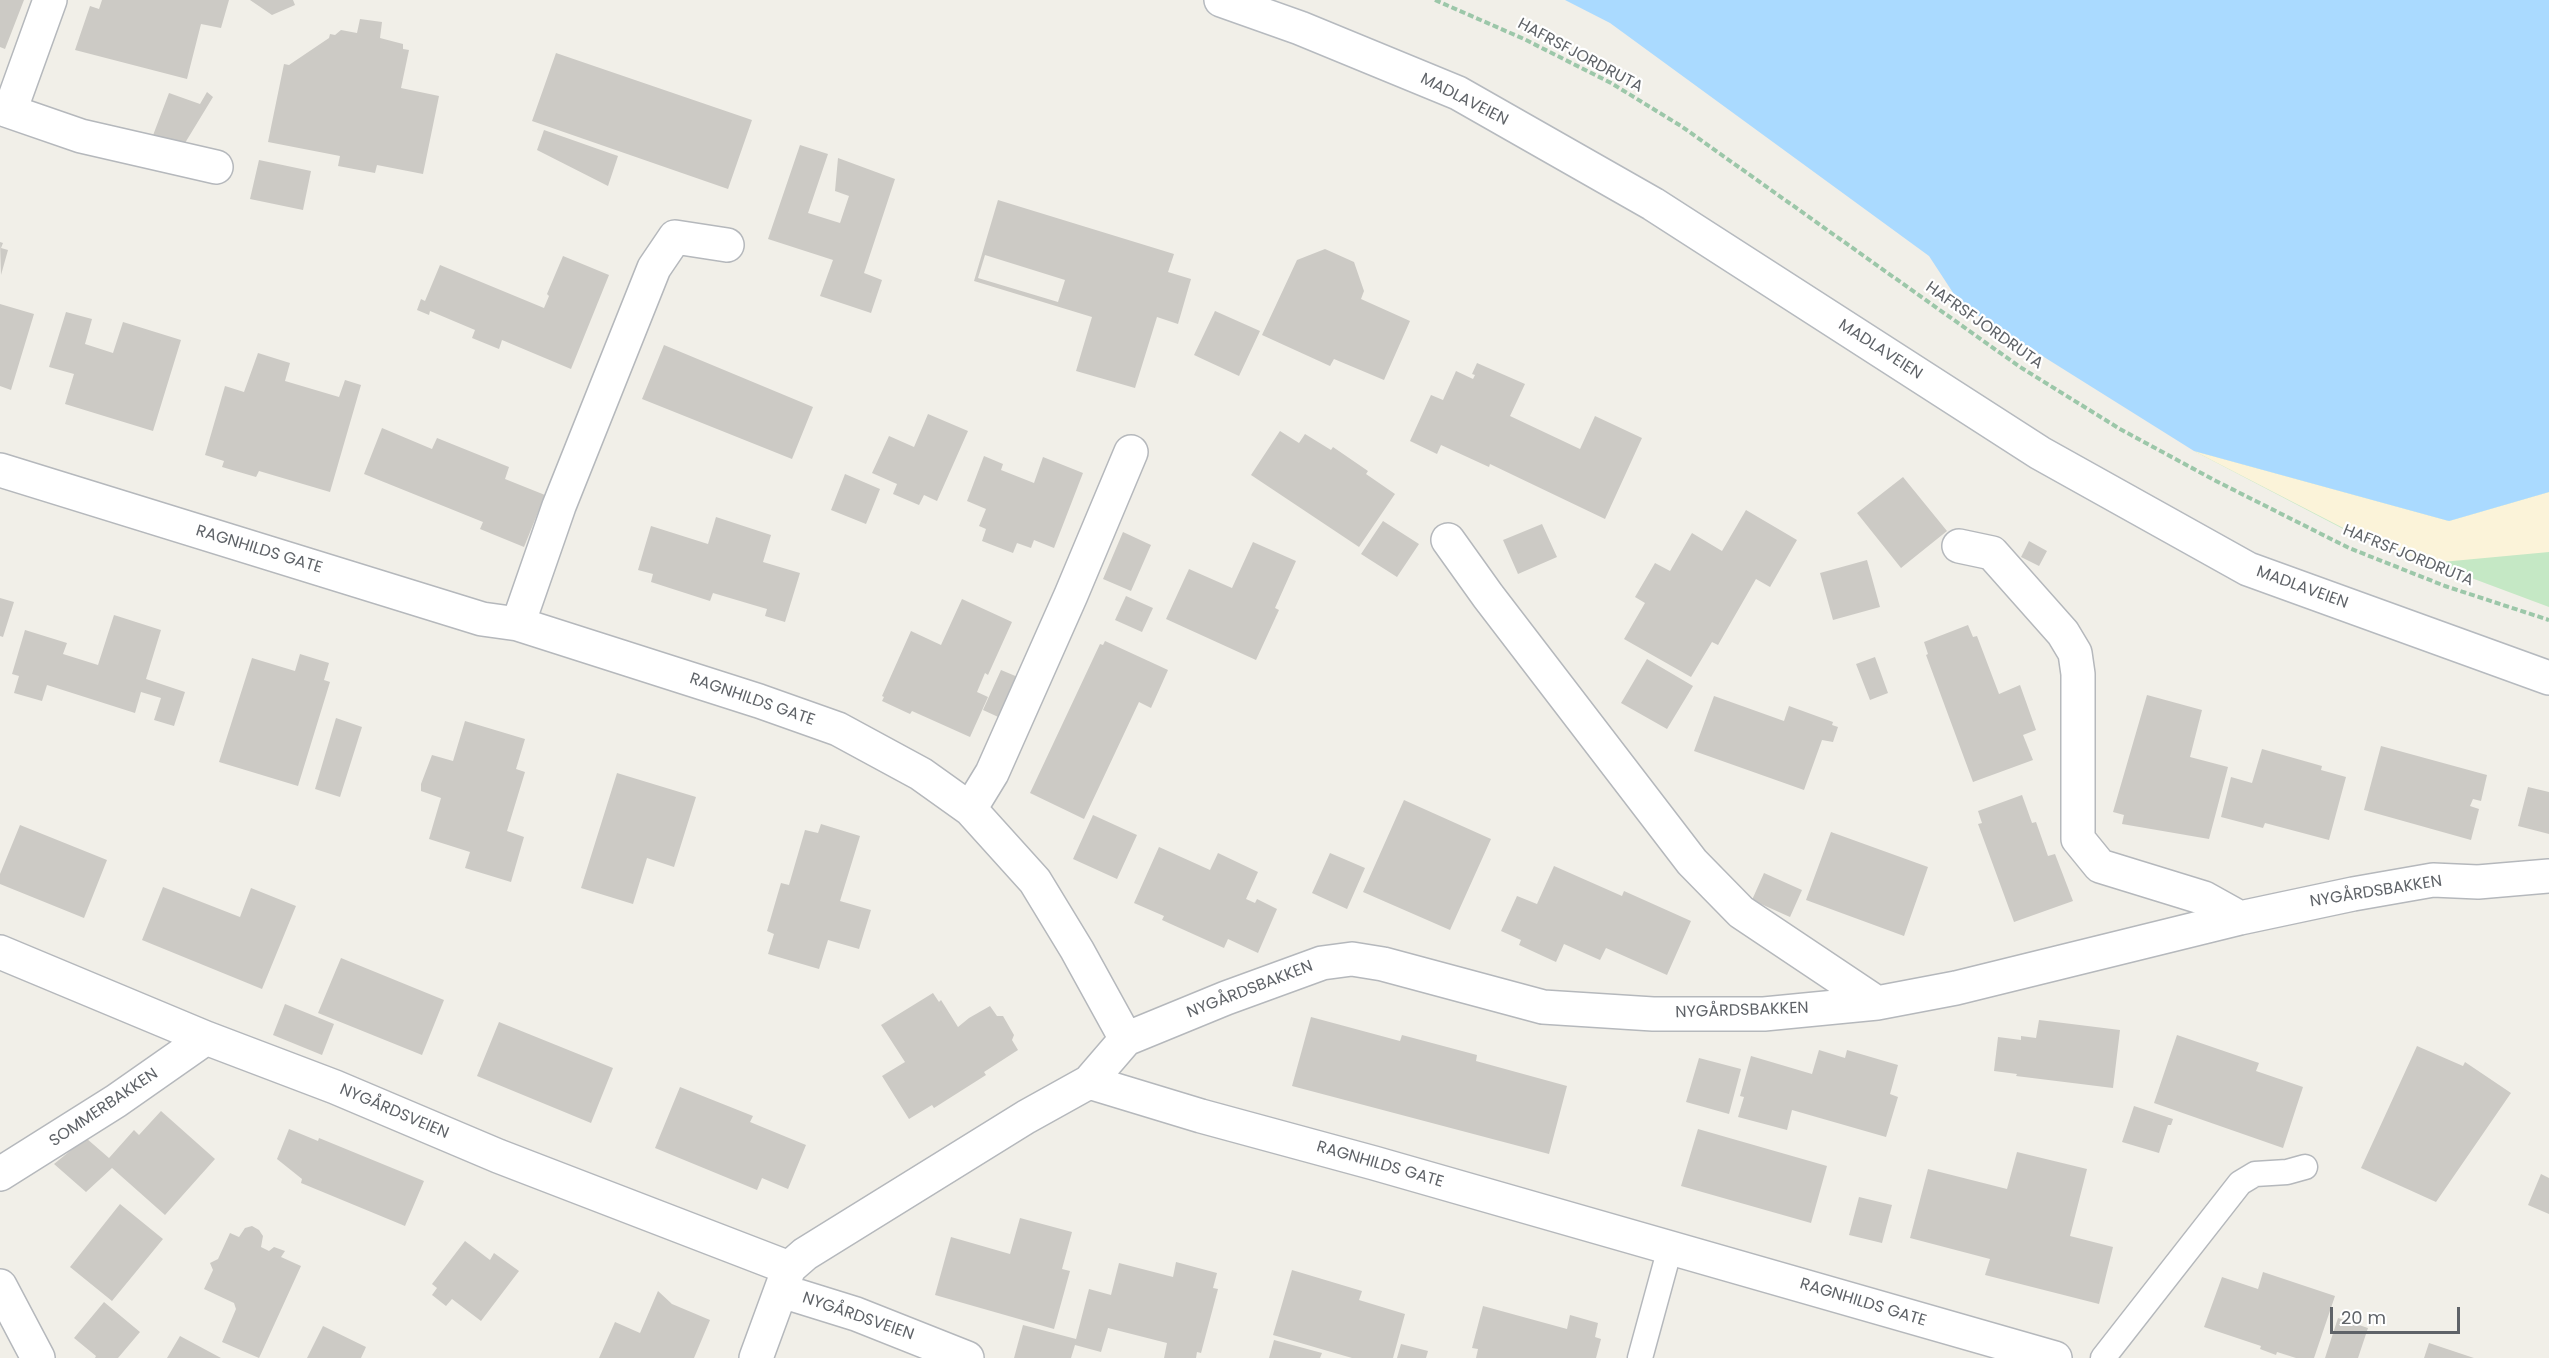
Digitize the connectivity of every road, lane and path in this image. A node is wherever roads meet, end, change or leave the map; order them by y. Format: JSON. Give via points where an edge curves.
{"nodes":[{"id":1,"x":50,"y":0,"type":"edge"},
{"id":2,"x":1221,"y":0,"type":"edge"},
{"id":3,"x":1435,"y":0,"type":"edge"},
{"id":4,"x":5,"y":109,"type":"edge"},
{"id":5,"x":216,"y":167,"type":"dead end"},
{"id":6,"x":727,"y":245,"type":"dead end"},
{"id":7,"x":1131,"y":452,"type":"dead end"},
{"id":8,"x":0,"y":470,"type":"edge"},
{"id":9,"x":1448,"y":540,"type":"dead end"},
{"id":10,"x":1959,"y":546,"type":"dead end"},
{"id":11,"x":2549,"y":620,"type":"edge"},
{"id":12,"x":518,"y":624,"type":"junction"},
{"id":13,"x":2549,"y":678,"type":"edge"},
{"id":14,"x":970,"y":809,"type":"junction"},
{"id":15,"x":2549,"y":876,"type":"edge"},
{"id":16,"x":2240,"y":918,"type":"junction"},
{"id":17,"x":0,"y":952,"type":"edge"},
{"id":18,"x":1877,"y":1003,"type":"junction"},
{"id":19,"x":206,"y":1038,"type":"junction"},
{"id":20,"x":1126,"y":1039,"type":"junction"},
{"id":21,"x":1089,"y":1082,"type":"junction"},
{"id":22,"x":2305,"y":1167,"type":"dead end"},
{"id":23,"x":0,"y":1174,"type":"edge"},
{"id":24,"x":1670,"y":1248,"type":"junction"},
{"id":25,"x":786,"y":1280,"type":"junction"},
{"id":26,"x":0,"y":1286,"type":"edge"},
{"id":27,"x":38,"y":1358,"type":"edge"},
{"id":28,"x":756,"y":1358,"type":"edge"},
{"id":29,"x":967,"y":1358,"type":"edge"},
{"id":30,"x":1640,"y":1358,"type":"edge"},
{"id":31,"x":2055,"y":1358,"type":"edge"},
{"id":32,"x":2103,"y":1358,"type":"edge"}],
"edges":[{"from":1,"to":4,"type":"street"},
{"from":2,"to":13,"type":"street","name":"MADLAVEIEN","via":[[1458,93],[1653,204],[2040,453],[2248,569]]},
{"from":3,"to":11,"type":"path","name":"HAFRSFJORDRUTA","via":[[1582,68],[1671,120],[2020,367],[2120,429],[2349,548],[2445,586]]},
{"from":4,"to":5,"type":"street","via":[[81,136]]},
{"from":6,"to":12,"type":"street","via":[[675,237],[654,268],[549,534]]},
{"from":7,"to":14,"type":"street","via":[[993,773]]},
{"from":8,"to":12,"type":"street","name":"RAGNHILDS GATE","via":[[482,619]]},
{"from":9,"to":18,"type":"street","via":[[1692,862],[1741,912]]},
{"from":10,"to":16,"type":"street","via":[[1992,554],[2063,633],[2075,653],[2078,839],[2100,866],[2204,898]]},
{"from":12,"to":14,"type":"street","name":"RAGNHILDS GATE","via":[[838,729],[921,774]]},
{"from":14,"to":20,"type":"street","name":"RAGNHILDS GATE","via":[[1035,881]]},
{"from":15,"to":16,"type":"street","name":"NYGÅRDSBAKKEN","via":[[2478,882],[2433,880]]},
{"from":16,"to":18,"type":"street","name":"NYGÅRDSBAKKEN","via":[[1956,988]]},
{"from":17,"to":19,"type":"street","name":"NYGÅRDSVEIEN"},
{"from":18,"to":20,"type":"street","name":"NYGÅRDSBAKKEN","via":[[1764,1014],[1653,1014],[1543,1007],[1352,959],[1322,963],[1290,974]]},
{"from":19,"to":23,"type":"street","name":"SOMMERBAKKEN"},
{"from":19,"to":25,"type":"street","name":"NYGÅRDSVEIEN","via":[[335,1087]]},
{"from":20,"to":21,"type":"street","name":"NYGÅRDSBAKKEN"},
{"from":21,"to":24,"type":"street","name":"RAGNHILDS GATE"},
{"from":21,"to":25,"type":"street","name":"NYGÅRDSBAKKEN","via":[[805,1254]]},
{"from":22,"to":32,"type":"lane","via":[[2255,1174],[2240,1183]]},
{"from":24,"to":30,"type":"lane"},
{"from":24,"to":31,"type":"street","name":"RAGNHILDS GATE"},
{"from":25,"to":28,"type":"street"},
{"from":25,"to":29,"type":"street","name":"NYGÅRDSVEIEN","via":[[856,1314]]},
{"from":26,"to":27,"type":"street"}]}
